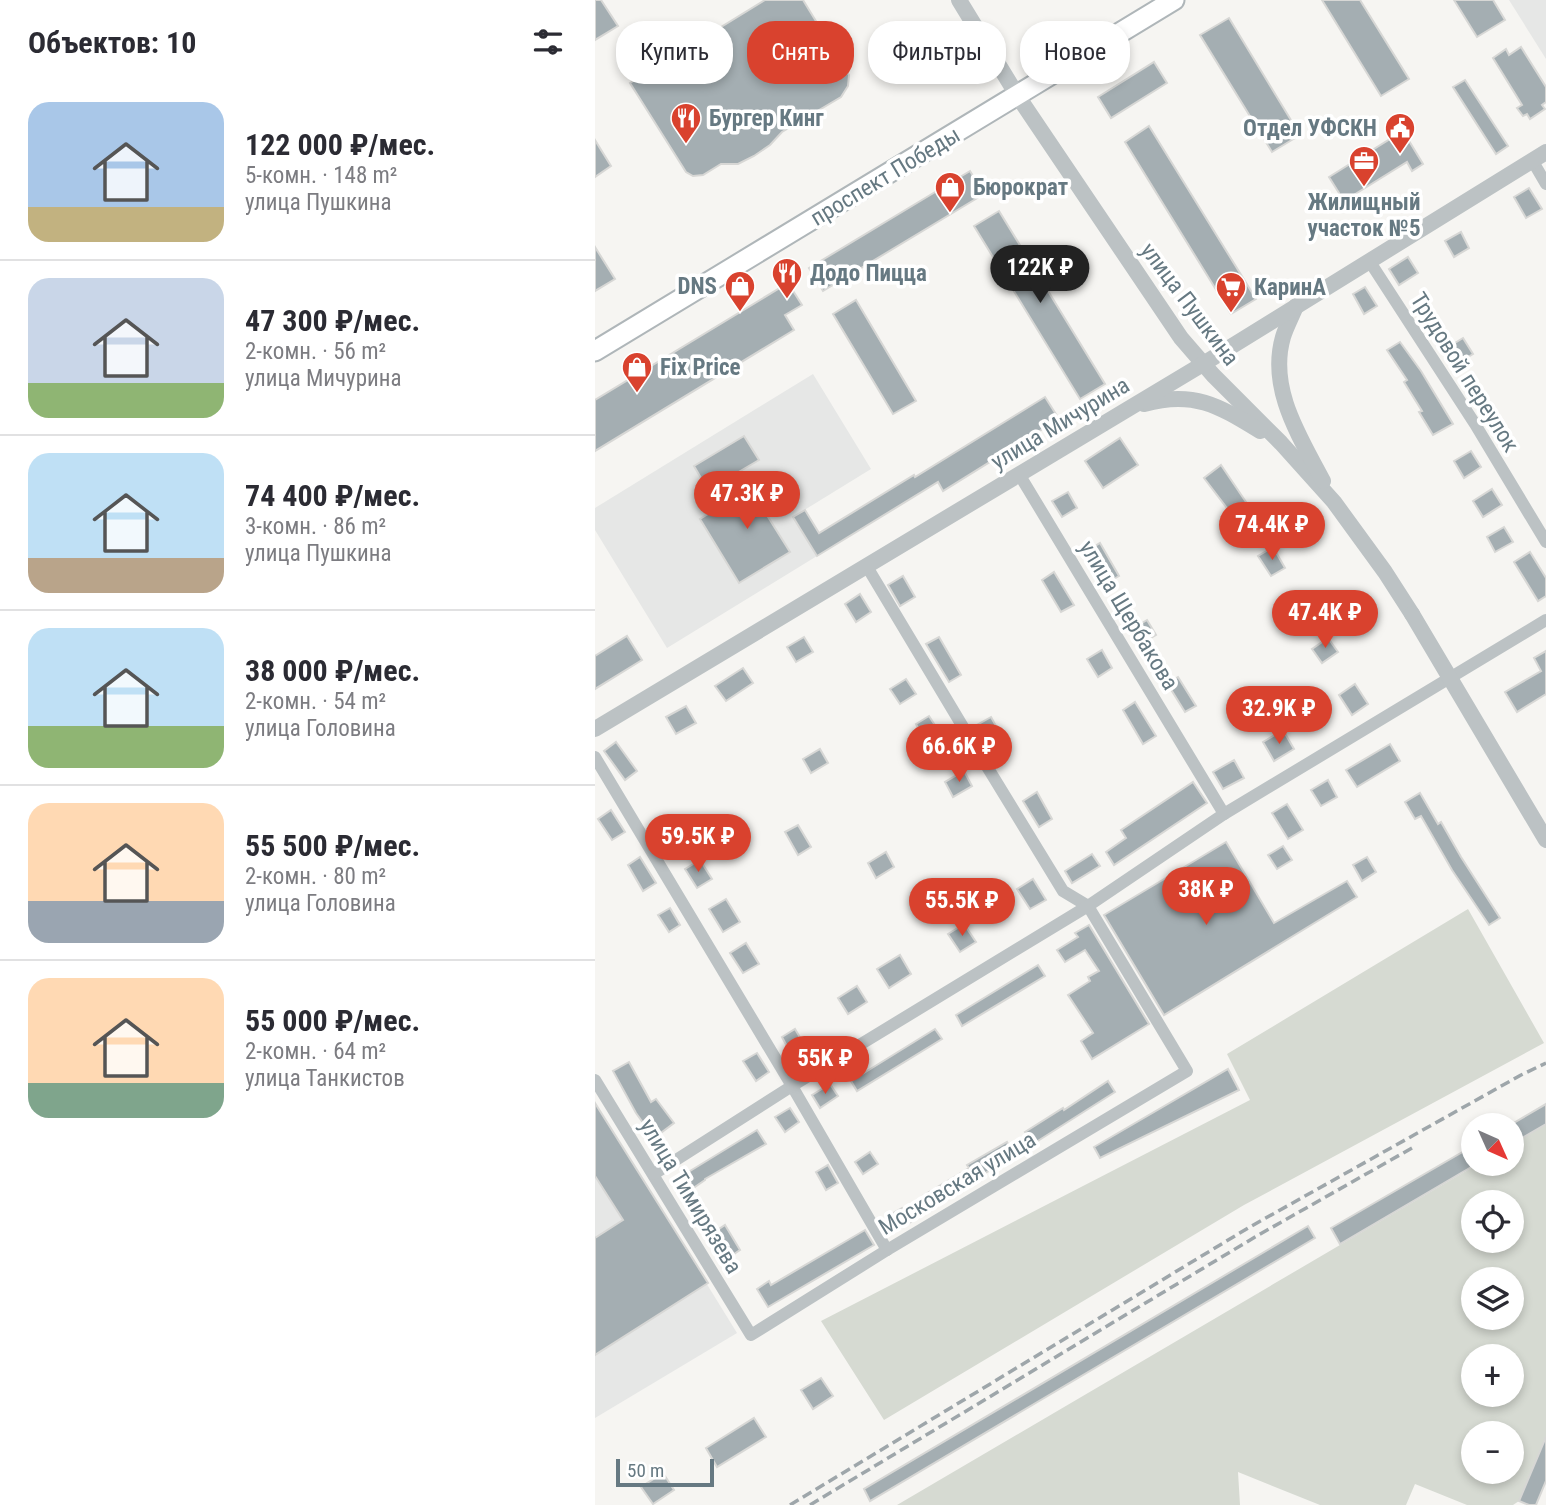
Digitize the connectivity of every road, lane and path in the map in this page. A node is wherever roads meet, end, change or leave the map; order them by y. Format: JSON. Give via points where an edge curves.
{"nodes":[{"id":1,"x":959,"y":0,"type":"edge"},
{"id":2,"x":1174,"y":0,"type":"edge"},
{"id":3,"x":1017,"y":95,"type":"junction"},
{"id":4,"x":1539,"y":156,"type":"edge"},
{"id":5,"x":1546,"y":184,"type":"edge"},
{"id":6,"x":1370,"y":262,"type":"junction"},
{"id":7,"x":1296,"y":306,"type":"junction"},
{"id":8,"x":595,"y":351,"type":"edge"},
{"id":9,"x":1203,"y":364,"type":"junction"},
{"id":10,"x":1125,"y":409,"type":"junction"},
{"id":11,"x":1281,"y":443,"type":"junction"},
{"id":12,"x":1019,"y":474,"type":"junction"},
{"id":13,"x":1334,"y":502,"type":"junction"},
{"id":14,"x":1546,"y":542,"type":"edge"},
{"id":15,"x":866,"y":565,"type":"junction"},
{"id":16,"x":1546,"y":620,"type":"edge"},
{"id":17,"x":595,"y":729,"type":"edge"},
{"id":18,"x":595,"y":757,"type":"edge"},
{"id":19,"x":1224,"y":814,"type":"junction"},
{"id":20,"x":1546,"y":840,"type":"edge"},
{"id":21,"x":1088,"y":906,"type":"junction"},
{"id":22,"x":595,"y":1080,"type":"edge"},
{"id":23,"x":792,"y":1086,"type":"junction"},
{"id":24,"x":654,"y":1174,"type":"junction"},
{"id":25,"x":887,"y":1250,"type":"junction"},
{"id":26,"x":751,"y":1335,"type":"joint"}],
"edges":[{"from":1,"to":3,"type":"street","name":"улица Пушкина"},
{"from":2,"to":3,"type":"main road","name":"проспект Победы"},
{"from":3,"to":8,"type":"main road","name":"проспект Победы"},
{"from":3,"to":9,"type":"street","name":"улица Пушкина","via":[[1164,314]]},
{"from":4,"to":5,"type":"street"},
{"from":4,"to":6,"type":"street","name":"улица Мичурина"},
{"from":6,"to":7,"type":"street","name":"улица Мичурина"},
{"from":6,"to":14,"type":"street","name":"Трудовой переулок"},
{"from":7,"to":9,"type":"street","name":"улица Мичурина"},
{"from":7,"to":13,"type":"street","via":[[1279,361],[1282,393]]},
{"from":9,"to":10,"type":"street","name":"улица Мичурина"},
{"from":9,"to":11,"type":"street","name":"улица Пушкина"},
{"from":10,"to":11,"type":"street","via":[[1192,399],[1219,407]]},
{"from":10,"to":12,"type":"street","name":"улица Мичурина"},
{"from":11,"to":13,"type":"street","name":"улица Пушкина"},
{"from":12,"to":15,"type":"street","name":"улица Мичурина"},
{"from":12,"to":19,"type":"street","name":"улица Щербакова"},
{"from":13,"to":20,"type":"street","name":"улица Пушкина","bridge":true,"via":[[1412,614]]},
{"from":15,"to":17,"type":"street","name":"улица Мичурина"},
{"from":15,"to":21,"type":"street","via":[[1063,891]]},
{"from":16,"to":19,"type":"street"},
{"from":18,"to":23,"type":"street"},
{"from":19,"to":21,"type":"street"},
{"from":21,"to":23,"type":"street"},
{"from":21,"to":25,"type":"street","name":"Московская улица","via":[[1187,1071]]},
{"from":22,"to":24,"type":"street","name":"улица Тимирязева"},
{"from":23,"to":24,"type":"street"},
{"from":23,"to":25,"type":"street"},
{"from":24,"to":26,"type":"street","name":"улица Тимирязева"},
{"from":25,"to":26,"type":"street","name":"Московская улица"}]}
